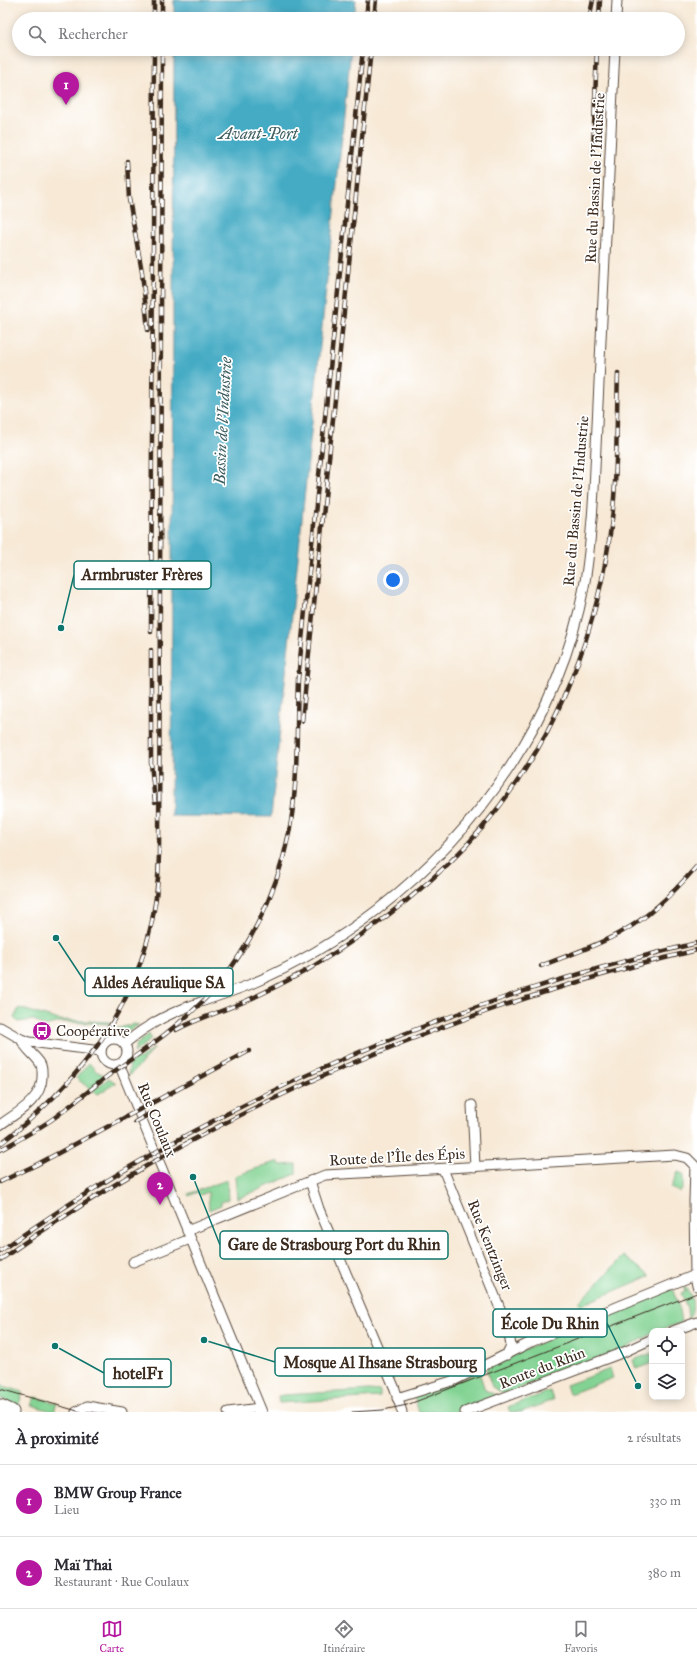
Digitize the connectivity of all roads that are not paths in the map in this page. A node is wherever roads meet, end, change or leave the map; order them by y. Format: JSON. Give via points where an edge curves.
{"nodes":[{"id":1,"x":617,"y":0,"type":"edge"},
{"id":2,"x":616,"y":12,"type":"edge"},
{"id":3,"x":615,"y":56,"type":"edge"},
{"id":4,"x":0,"y":1027,"type":"edge"},
{"id":5,"x":21,"y":1039,"type":"junction"},
{"id":6,"x":124,"y":1044,"type":"junction"},
{"id":7,"x":101,"y":1051,"type":"junction"},
{"id":8,"x":119,"y":1064,"type":"junction"},
{"id":9,"x":472,"y":1105,"type":"dead end"},
{"id":10,"x":0,"y":1125,"type":"edge"},
{"id":11,"x":475,"y":1167,"type":"junction"},
{"id":12,"x":443,"y":1169,"type":"junction"},
{"id":13,"x":310,"y":1181,"type":"junction"},
{"id":14,"x":189,"y":1235,"type":"junction"},
{"id":15,"x":133,"y":1262,"type":"dead end"},
{"id":16,"x":695,"y":1274,"type":"junction"},
{"id":17,"x":697,"y":1286,"type":"edge"},
{"id":18,"x":697,"y":1322,"type":"edge"},
{"id":19,"x":681,"y":1328,"type":"edge"},
{"id":20,"x":649,"y":1340,"type":"edge"},
{"id":21,"x":507,"y":1355,"type":"junction"},
{"id":22,"x":397,"y":1398,"type":"junction"},
{"id":23,"x":0,"y":1407,"type":"edge"},
{"id":24,"x":261,"y":1410,"type":"edge"},
{"id":25,"x":11,"y":1412,"type":"edge"},
{"id":26,"x":76,"y":1412,"type":"edge"},
{"id":27,"x":122,"y":1412,"type":"edge"},
{"id":28,"x":228,"y":1412,"type":"edge"},
{"id":29,"x":402,"y":1412,"type":"edge"},
{"id":30,"x":465,"y":1412,"type":"edge"}],
"edges":[{"from":1,"to":2,"type":"street"},
{"from":3,"to":6,"type":"street","name":"Rue du Bassin de l'Industrie","via":[[589,553],[577,619],[559,673],[545,704],[531,732],[492,792],[445,850],[402,890],[347,932],[317,951],[252,983],[149,1025]]},
{"from":4,"to":5,"type":"street"},
{"from":5,"to":7,"type":"street"},
{"from":5,"to":10,"type":"street","via":[[41,1065],[42,1086],[35,1099]]},
{"from":6,"to":7,"type":"street","via":[[118,1039],[112,1039],[104,1043]]},
{"from":6,"to":8,"type":"street","via":[[126,1057]]},
{"from":7,"to":8,"type":"street","via":[[101,1056],[106,1062]]},
{"from":8,"to":14,"type":"street","name":"Rue Coulaux"},
{"from":9,"to":11,"type":"street","name":"Route de l'Île des Épis"},
{"from":11,"to":12,"type":"street","name":"Route de l'Île des Épis"},
{"from":11,"to":16,"type":"street","name":"Route de l'Île des Épis","via":[[675,1155],[687,1158],[695,1166]]},
{"from":12,"to":13,"type":"street","name":"Route de l'Île des Épis","via":[[325,1175]]},
{"from":12,"to":21,"type":"street","name":"Rue Kentzinger","via":[[508,1328],[511,1346]]},
{"from":13,"to":14,"type":"street","name":"Route de l'Île des Épis"},
{"from":13,"to":22,"type":"street","via":[[319,1209]]},
{"from":14,"to":15,"type":"street","name":"Route de l'Île des Épis"},
{"from":14,"to":24,"type":"street","name":"Rue Coulaux"},
{"from":16,"to":17,"type":"street"},
{"from":16,"to":21,"type":"street","name":"Route du Rhin","via":[[532,1342]]},
{"from":18,"to":19,"type":"street"},
{"from":20,"to":30,"type":"street","name":"Route du Rhin"},
{"from":21,"to":22,"type":"street","name":"Route du Rhin","via":[[455,1380]]},
{"from":22,"to":29,"type":"street"},
{"from":23,"to":25,"type":"main road"},
{"from":24,"to":28,"type":"street"},
{"from":26,"to":27,"type":"street","via":[[87,1406]]}]}
